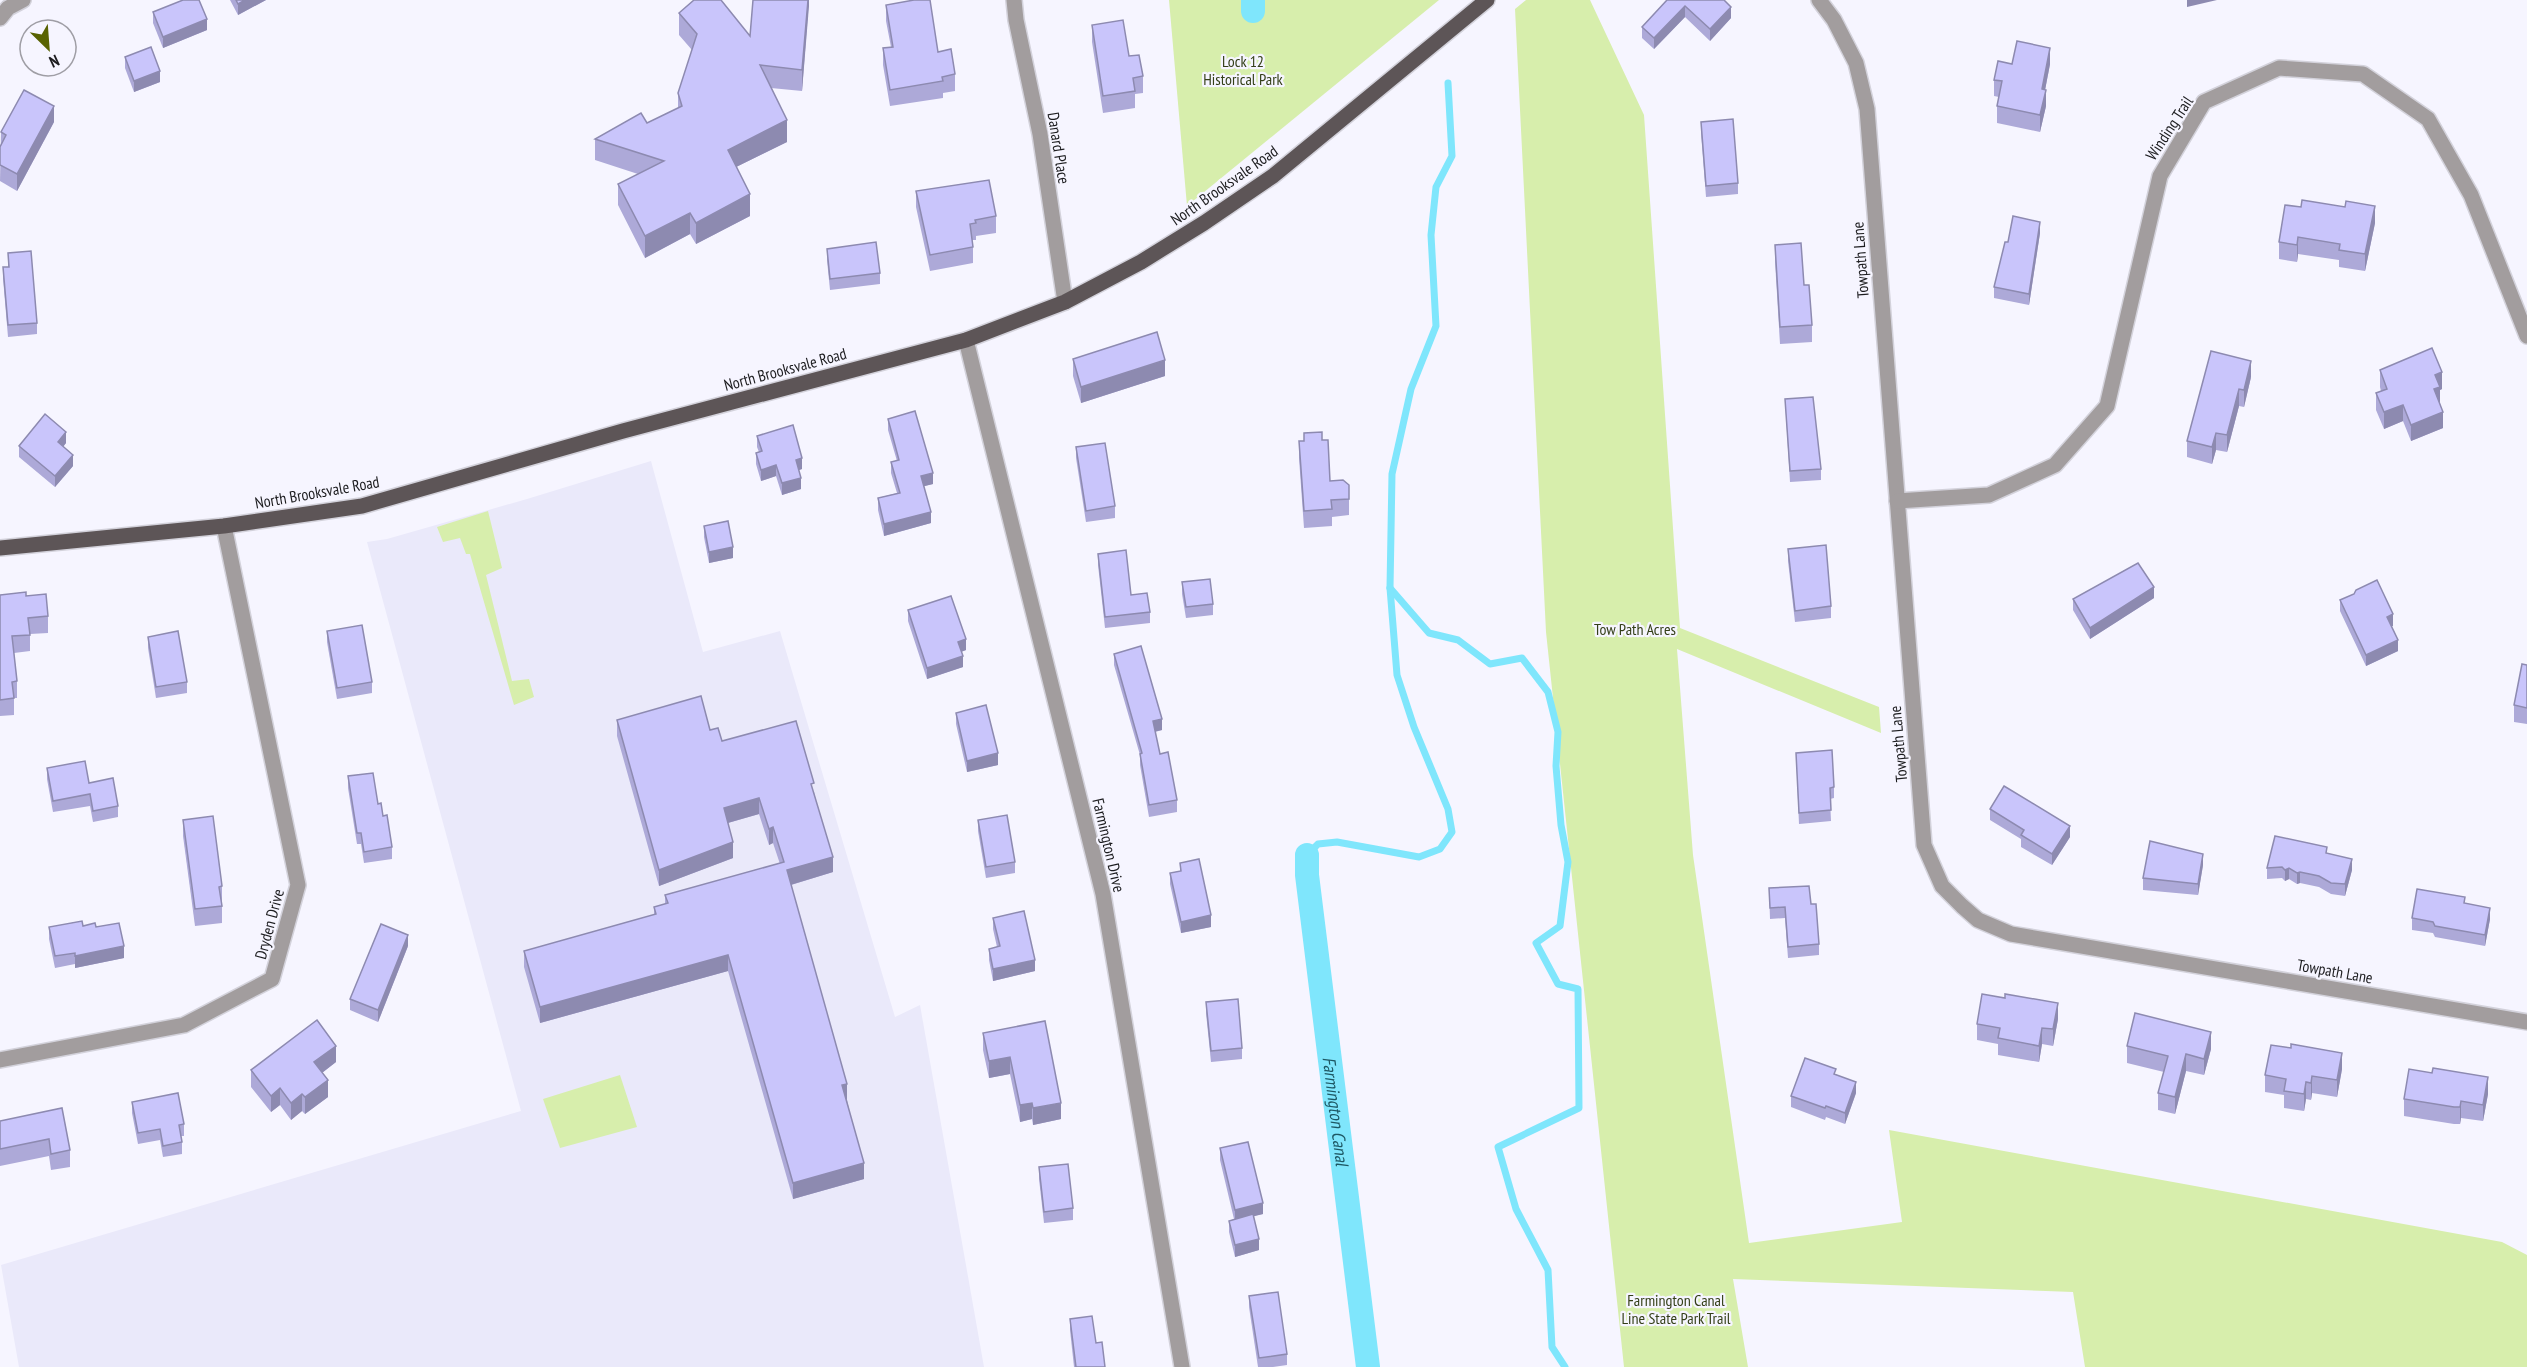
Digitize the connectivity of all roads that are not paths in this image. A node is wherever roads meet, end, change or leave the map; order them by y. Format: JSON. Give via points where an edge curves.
{"nodes":[{"id":1,"x":23,"y":0,"type":"edge"},
{"id":2,"x":1014,"y":0,"type":"edge"},
{"id":3,"x":1487,"y":0,"type":"edge"},
{"id":4,"x":1819,"y":0,"type":"edge"},
{"id":5,"x":0,"y":18,"type":"edge"},
{"id":6,"x":1065,"y":302,"type":"junction"},
{"id":7,"x":2527,"y":336,"type":"edge"},
{"id":8,"x":966,"y":340,"type":"junction"},
{"id":9,"x":1897,"y":501,"type":"junction"},
{"id":10,"x":224,"y":526,"type":"junction"},
{"id":11,"x":0,"y":548,"type":"edge"},
{"id":12,"x":2527,"y":1022,"type":"edge"},
{"id":13,"x":0,"y":1060,"type":"edge"},
{"id":14,"x":1182,"y":1367,"type":"edge"}],
"edges":[{"from":1,"to":5,"type":"street"},
{"from":2,"to":6,"type":"street","name":"Danard Place","via":[[1040,134]]},
{"from":3,"to":6,"type":"main road","name":"North Brooksvale Road","via":[[1273,176],[1141,262]]},
{"from":4,"to":9,"type":"street","name":"Towpath Lane","via":[[1856,63],[1867,110]]},
{"from":6,"to":8,"type":"main road","name":"North Brooksvale Road"},
{"from":7,"to":9,"type":"street","name":"Winding Trail","via":[[2471,195],[2428,119],[2363,74],[2279,68],[2205,102],[2160,176],[2108,406],[2055,465],[1998,491],[1989,495]]},
{"from":8,"to":10,"type":"main road","name":"North Brooksvale Road","via":[[622,431],[362,506]]},
{"from":8,"to":14,"type":"street","name":"Farmington Drive","via":[[1103,894]]},
{"from":9,"to":12,"type":"street","name":"Towpath Lane","via":[[1924,845],[1942,886],[1978,920],[2011,934]]},
{"from":10,"to":11,"type":"main road","name":"North Brooksvale Road"},
{"from":10,"to":13,"type":"street","name":"Dryden Drive","via":[[298,885],[272,979],[184,1025]]}]}
